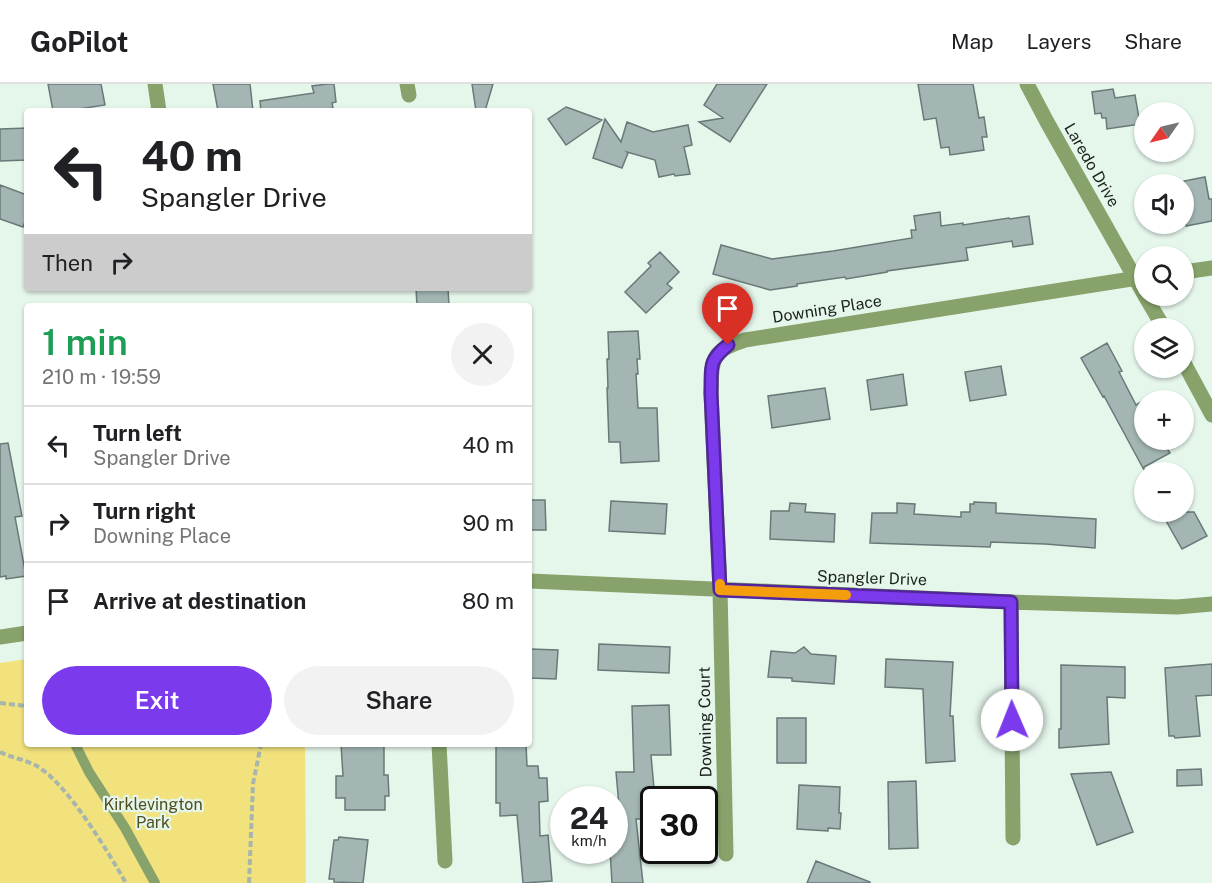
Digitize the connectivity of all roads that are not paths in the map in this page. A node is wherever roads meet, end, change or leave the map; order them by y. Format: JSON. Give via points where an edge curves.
{"nodes":[{"id":1,"x":155,"y":84,"type":"edge"},
{"id":2,"x":1027,"y":84,"type":"edge"},
{"id":3,"x":159,"y":108,"type":"edge"},
{"id":4,"x":1134,"y":268,"type":"edge"},
{"id":5,"x":1212,"y":268,"type":"edge"},
{"id":6,"x":1194,"y":271,"type":"edge"},
{"id":7,"x":1134,"y":279,"type":"edge"},
{"id":8,"x":1192,"y":378,"type":"edge"},
{"id":9,"x":1212,"y":415,"type":"edge"},
{"id":10,"x":532,"y":581,"type":"edge"},
{"id":11,"x":720,"y":590,"type":"junction"},
{"id":12,"x":1011,"y":602,"type":"junction"},
{"id":13,"x":1212,"y":604,"type":"edge"},
{"id":14,"x":24,"y":633,"type":"edge"},
{"id":15,"x":0,"y":637,"type":"edge"},
{"id":16,"x":76,"y":747,"type":"edge"},
{"id":17,"x":439,"y":747,"type":"edge"},
{"id":18,"x":1013,"y":838,"type":"dead end"},
{"id":19,"x":726,"y":854,"type":"dead end"},
{"id":20,"x":445,"y":861,"type":"dead end"},
{"id":21,"x":155,"y":883,"type":"edge"}],
"edges":[{"from":1,"to":3,"type":"street"},
{"from":2,"to":4,"type":"street","name":"Laredo Drive"},
{"from":5,"to":6,"type":"street"},
{"from":7,"to":11,"type":"street","name":"Downing Place","via":[[728,345],[712,362]]},
{"from":8,"to":9,"type":"street"},
{"from":10,"to":11,"type":"street","name":"Spangler Drive"},
{"from":11,"to":12,"type":"street","name":"Spangler Drive"},
{"from":11,"to":19,"type":"street","name":"Downing Court"},
{"from":12,"to":13,"type":"street","name":"Spangler Drive","via":[[1177,607]]},
{"from":12,"to":18,"type":"street"},
{"from":14,"to":15,"type":"street"},
{"from":16,"to":21,"type":"lane"},
{"from":17,"to":20,"type":"street"}]}
